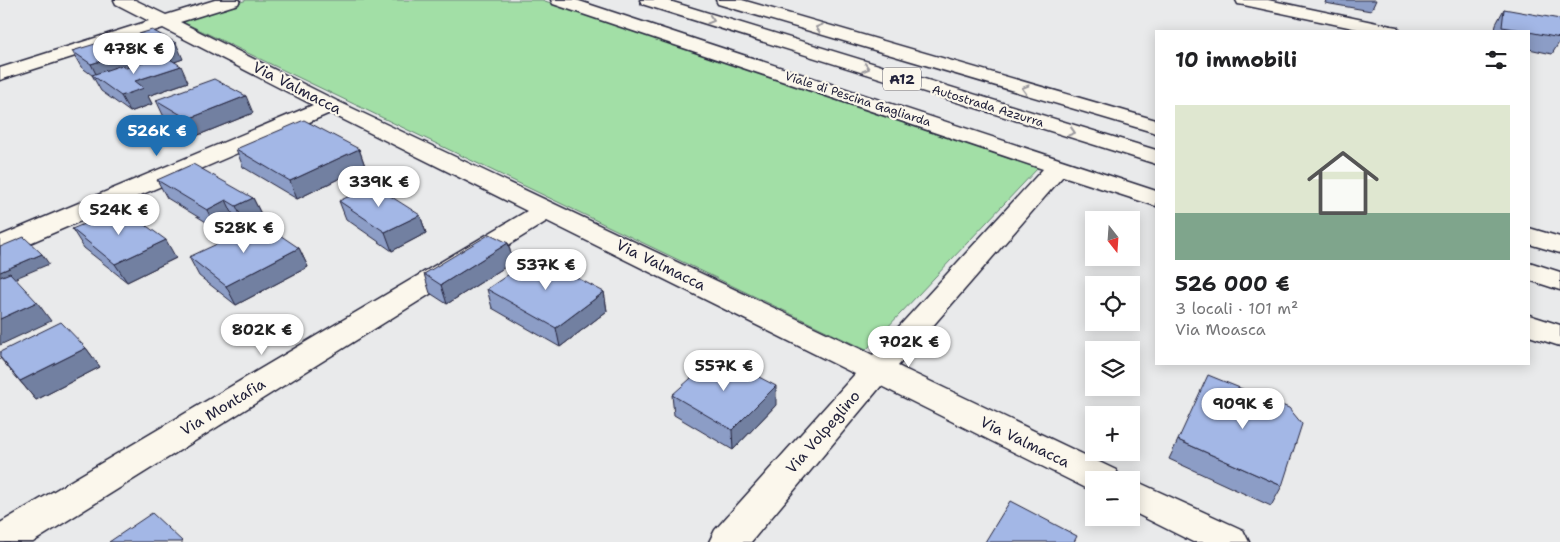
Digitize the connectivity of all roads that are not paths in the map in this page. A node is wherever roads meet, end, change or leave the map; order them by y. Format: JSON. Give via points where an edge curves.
{"nodes":[{"id":1,"x":122,"y":0,"type":"edge"},
{"id":2,"x":232,"y":0,"type":"edge"},
{"id":3,"x":558,"y":0,"type":"edge"},
{"id":4,"x":648,"y":0,"type":"edge"},
{"id":5,"x":724,"y":0,"type":"edge"},
{"id":6,"x":1244,"y":0,"type":"edge"},
{"id":7,"x":167,"y":21,"type":"junction"},
{"id":8,"x":1386,"y":30,"type":"edge"},
{"id":9,"x":0,"y":74,"type":"edge"},
{"id":10,"x":330,"y":104,"type":"junction"},
{"id":11,"x":1155,"y":127,"type":"edge"},
{"id":12,"x":1155,"y":157,"type":"edge"},
{"id":13,"x":1059,"y":166,"type":"junction"},
{"id":14,"x":1155,"y":199,"type":"edge"},
{"id":15,"x":547,"y":210,"type":"junction"},
{"id":16,"x":1530,"y":236,"type":"edge"},
{"id":17,"x":1560,"y":245,"type":"edge"},
{"id":18,"x":0,"y":246,"type":"edge"},
{"id":19,"x":1530,"y":271,"type":"edge"},
{"id":20,"x":1560,"y":281,"type":"edge"},
{"id":21,"x":1530,"y":325,"type":"edge"},
{"id":22,"x":1560,"y":336,"type":"edge"},
{"id":23,"x":877,"y":370,"type":"junction"},
{"id":24,"x":1085,"y":471,"type":"edge"},
{"id":25,"x":1140,"y":498,"type":"edge"},
{"id":26,"x":1,"y":542,"type":"edge"},
{"id":27,"x":728,"y":542,"type":"edge"},
{"id":28,"x":1230,"y":542,"type":"edge"}],
"edges":[{"from":1,"to":7,"type":"main road","name":"Via Valmacca"},
{"from":2,"to":7,"type":"main road"},
{"from":3,"to":13,"type":"main road","name":"Viale di Pescina Gagliarda"},
{"from":4,"to":12,"type":"main road","name":"Autostrada Azzurra","number":"A12","one_way":true},
{"from":11,"to":5,"type":"main road","name":"Autostrada Azzurra","number":"A12","one_way":true},
{"from":6,"to":8,"type":"main road"},
{"from":7,"to":9,"type":"main road"},
{"from":7,"to":10,"type":"main road","name":"Via Valmacca"},
{"from":10,"to":15,"type":"main road","name":"Via Valmacca"},
{"from":10,"to":18,"type":"main road"},
{"from":13,"to":14,"type":"main road","name":"Viale di Pescina Gagliarda"},
{"from":13,"to":23,"type":"main road","name":"Via Volpeglino"},
{"from":15,"to":23,"type":"main road","name":"Via Valmacca"},
{"from":15,"to":26,"type":"main road","name":"Via Montafia"},
{"from":16,"to":17,"type":"main road"},
{"from":19,"to":20,"type":"main road"},
{"from":21,"to":22,"type":"main road"},
{"from":23,"to":24,"type":"main road","name":"Via Valmacca"},
{"from":23,"to":27,"type":"main road","name":"Via Volpeglino"},
{"from":25,"to":28,"type":"main road"}]}
